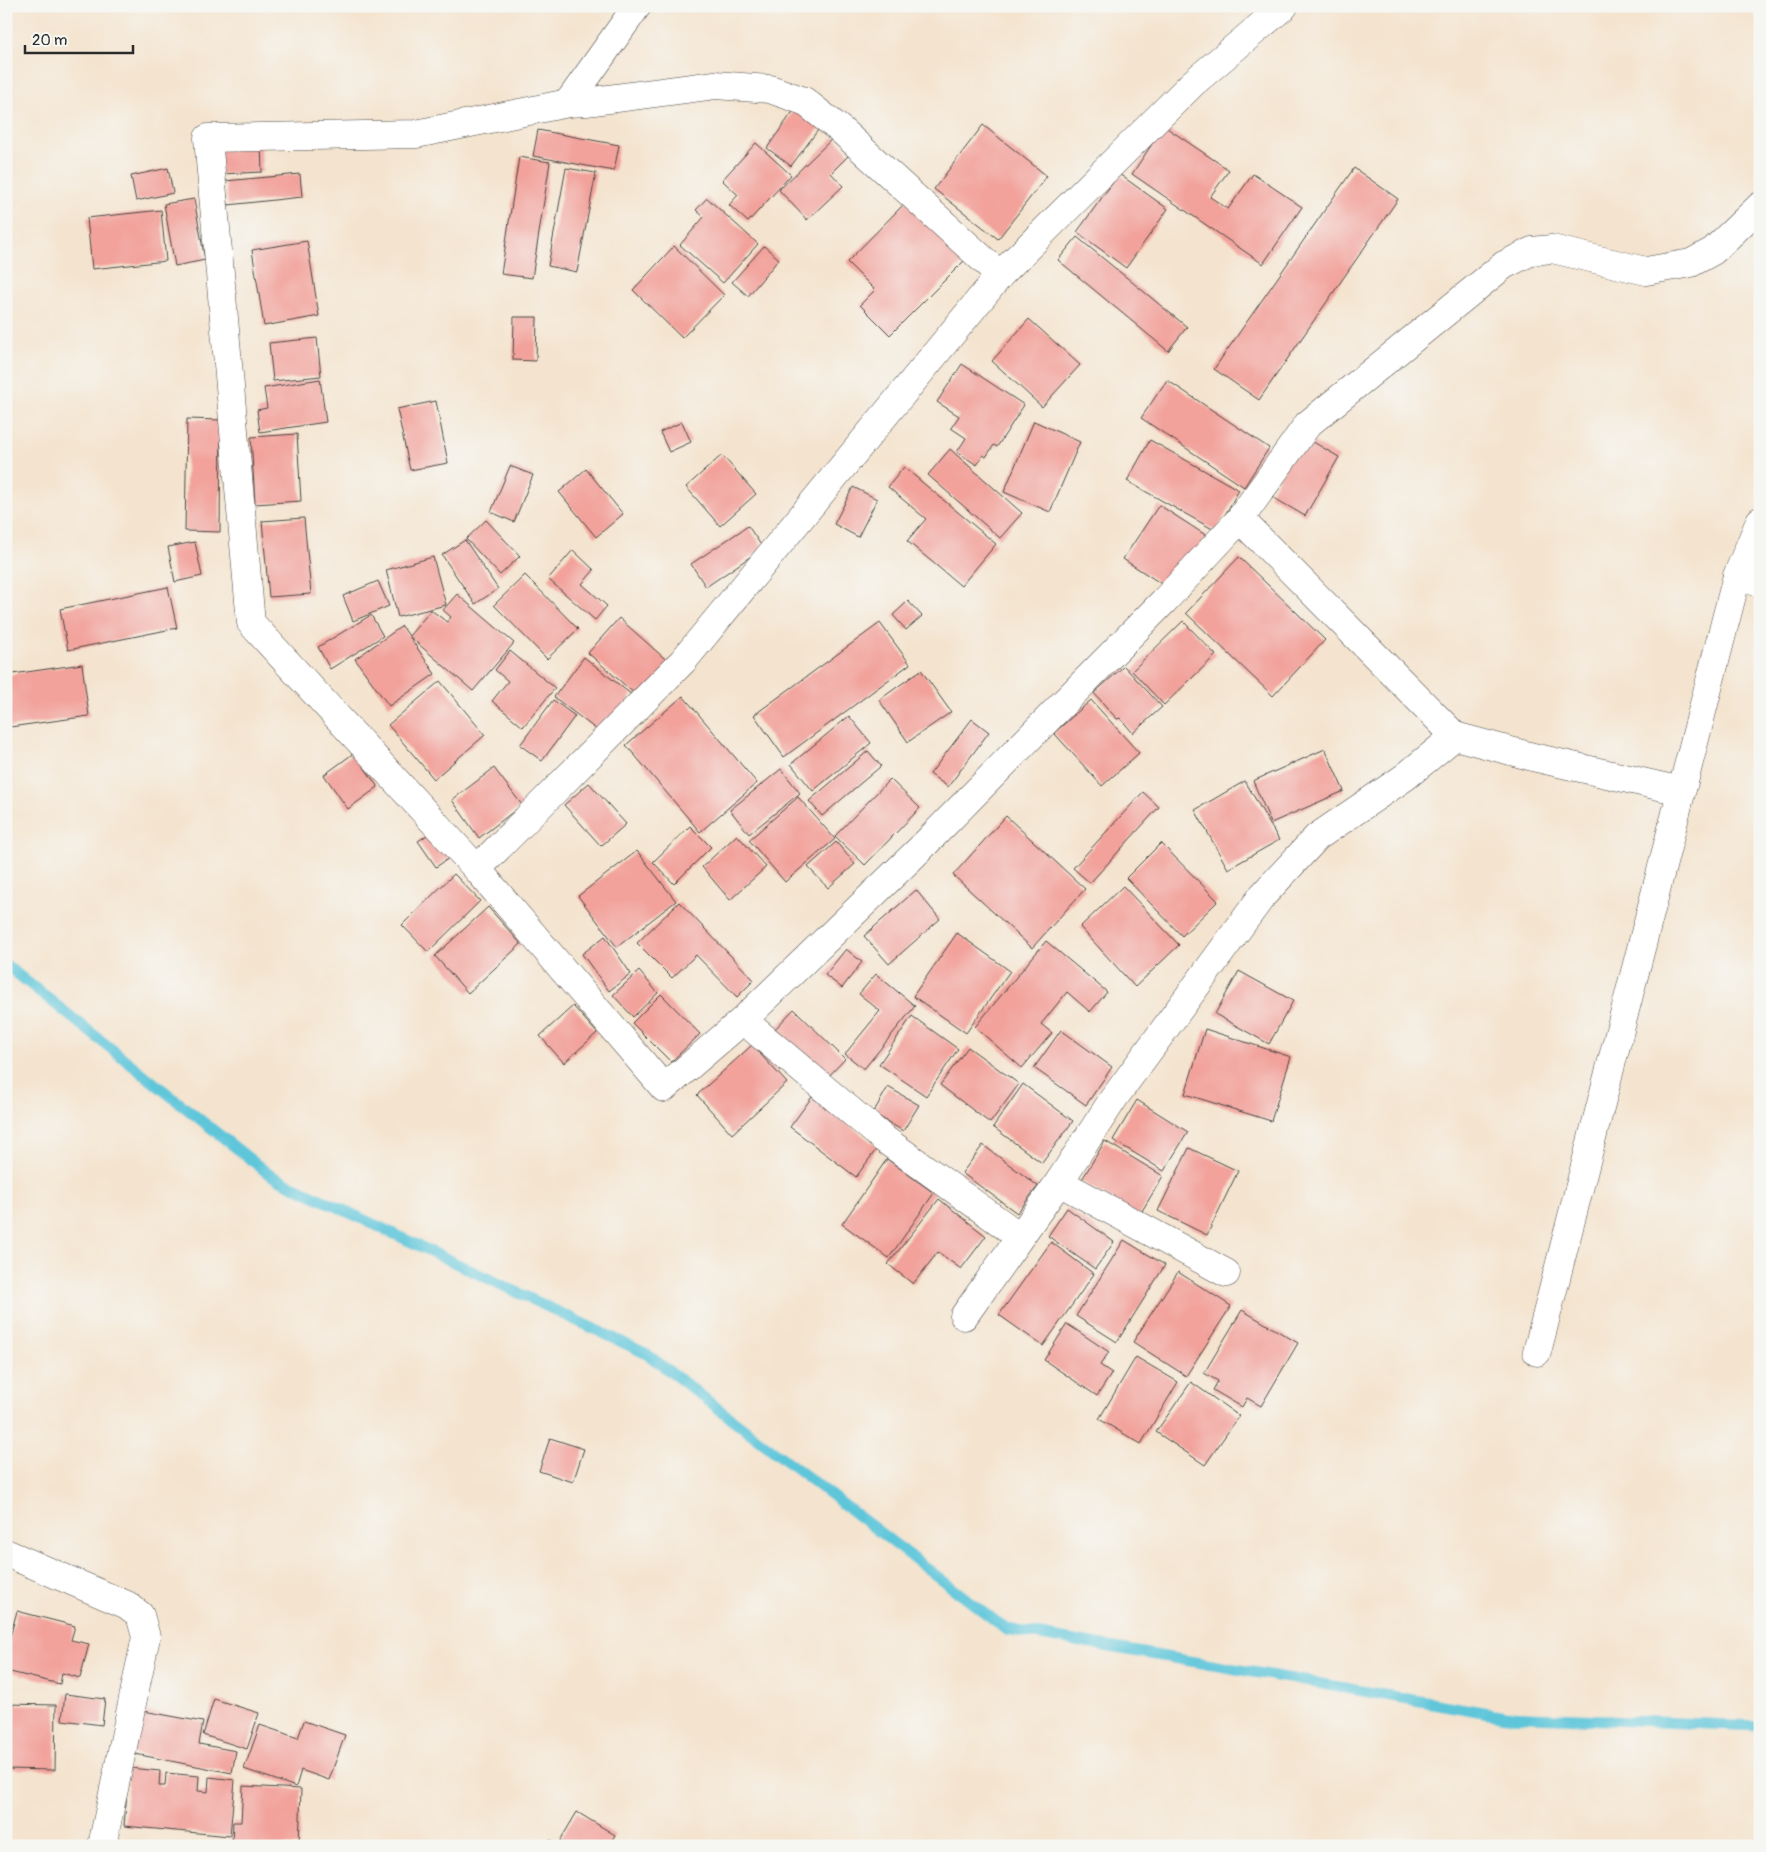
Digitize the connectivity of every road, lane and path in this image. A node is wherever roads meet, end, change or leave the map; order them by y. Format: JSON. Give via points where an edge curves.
{"nodes":[{"id":1,"x":637,"y":6,"type":"edge"},
{"id":2,"x":1284,"y":6,"type":"edge"},
{"id":3,"x":568,"y":103,"type":"junction"},
{"id":4,"x":1760,"y":206,"type":"edge"},
{"id":5,"x":1000,"y":275,"type":"junction"},
{"id":6,"x":1240,"y":519,"type":"junction"},
{"id":7,"x":1760,"y":521,"type":"edge"},
{"id":8,"x":1748,"y":580,"type":"edge"},
{"id":9,"x":1455,"y":736,"type":"junction"},
{"id":10,"x":1681,"y":791,"type":"junction"},
{"id":11,"x":477,"y":869,"type":"junction"},
{"id":12,"x":743,"y":1020,"type":"junction"},
{"id":13,"x":1059,"y":1182,"type":"junction"},
{"id":14,"x":1019,"y":1236,"type":"junction"},
{"id":15,"x":1226,"y":1273,"type":"dead end"},
{"id":16,"x":964,"y":1316,"type":"dead end"},
{"id":17,"x":1536,"y":1352,"type":"dead end"},
{"id":18,"x":6,"y":1552,"type":"edge"},
{"id":19,"x":102,"y":1846,"type":"edge"}],
"edges":[{"from":1,"to":3,"type":"street"},
{"from":2,"to":5,"type":"street","via":[[1193,83]]},
{"from":3,"to":5,"type":"street","via":[[716,85],[770,90],[804,101]]},
{"from":3,"to":11,"type":"street","via":[[416,134],[208,138],[251,623]]},
{"from":4,"to":6,"type":"street","via":[[1713,251],[1691,263],[1646,271],[1552,249],[1532,250],[1504,265],[1308,424]]},
{"from":5,"to":11,"type":"street","via":[[683,661]]},
{"from":6,"to":9,"type":"street"},
{"from":6,"to":12,"type":"street","via":[[1164,601],[919,850]]},
{"from":7,"to":8,"type":"street"},
{"from":8,"to":10,"type":"street"},
{"from":9,"to":10,"type":"street"},
{"from":9,"to":13,"type":"street","via":[[1405,777],[1317,837],[1263,895],[1114,1098]]},
{"from":10,"to":17,"type":"street"},
{"from":11,"to":12,"type":"street","via":[[664,1088]]},
{"from":12,"to":14,"type":"street","via":[[884,1139]]},
{"from":13,"to":14,"type":"street"},
{"from":13,"to":15,"type":"street"},
{"from":14,"to":16,"type":"street"},
{"from":18,"to":19,"type":"street","via":[[127,1605],[140,1616],[146,1637]]}]}
